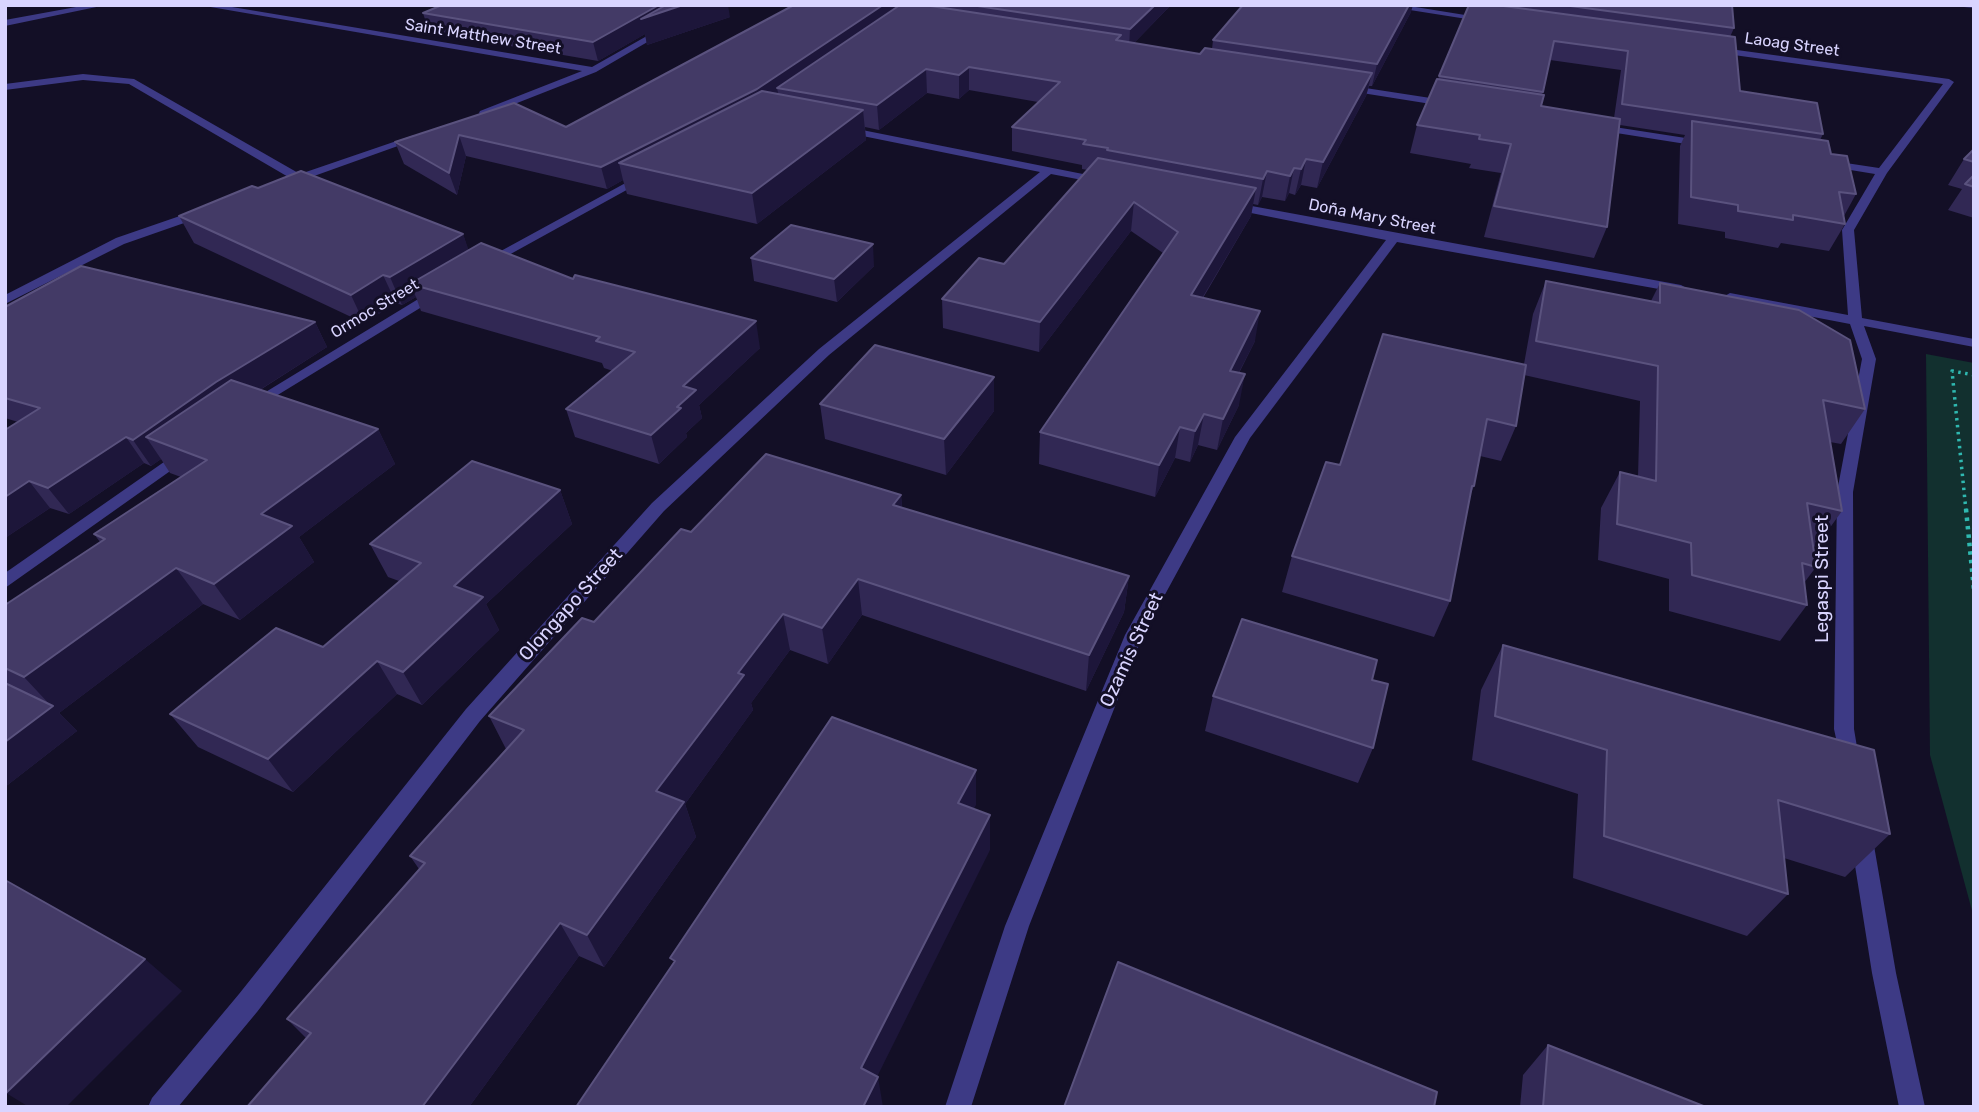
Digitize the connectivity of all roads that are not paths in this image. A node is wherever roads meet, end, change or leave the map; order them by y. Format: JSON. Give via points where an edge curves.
{"nodes":[{"id":1,"x":102,"y":5,"type":"edge"},
{"id":2,"x":203,"y":5,"type":"edge"},
{"id":3,"x":1382,"y":5,"type":"edge"},
{"id":4,"x":1967,"y":5,"type":"edge"},
{"id":5,"x":1974,"y":6,"type":"edge"},
{"id":6,"x":1493,"y":20,"type":"edge"},
{"id":7,"x":5,"y":23,"type":"edge"},
{"id":8,"x":673,"y":25,"type":"edge"},
{"id":9,"x":1700,"y":48,"type":"edge"},
{"id":10,"x":593,"y":70,"type":"junction"},
{"id":11,"x":1949,"y":82,"type":"joint"},
{"id":12,"x":5,"y":87,"type":"edge"},
{"id":13,"x":1340,"y":87,"type":"edge"},
{"id":14,"x":1462,"y":106,"type":"edge"},
{"id":15,"x":475,"y":117,"type":"edge"},
{"id":16,"x":1584,"y":125,"type":"edge"},
{"id":17,"x":833,"y":127,"type":"edge"},
{"id":18,"x":427,"y":134,"type":"edge"},
{"id":19,"x":1720,"y":147,"type":"edge"},
{"id":20,"x":1815,"y":162,"type":"edge"},
{"id":21,"x":663,"y":167,"type":"edge"},
{"id":22,"x":1049,"y":170,"type":"junction"},
{"id":23,"x":1882,"y":172,"type":"junction"},
{"id":24,"x":298,"y":178,"type":"junction"},
{"id":25,"x":1116,"y":183,"type":"edge"},
{"id":26,"x":273,"y":187,"type":"edge"},
{"id":27,"x":1222,"y":204,"type":"edge"},
{"id":28,"x":209,"y":210,"type":"edge"},
{"id":29,"x":1394,"y":238,"type":"junction"},
{"id":30,"x":473,"y":270,"type":"edge"},
{"id":31,"x":450,"y":284,"type":"edge"},
{"id":32,"x":1692,"y":290,"type":"edge"},
{"id":33,"x":1719,"y":295,"type":"edge"},
{"id":34,"x":5,"y":300,"type":"edge"},
{"id":35,"x":1855,"y":319,"type":"junction"},
{"id":36,"x":1974,"y":343,"type":"edge"},
{"id":37,"x":244,"y":410,"type":"edge"},
{"id":38,"x":199,"y":442,"type":"edge"},
{"id":39,"x":5,"y":582,"type":"edge"},
{"id":40,"x":1853,"y":783,"type":"edge"},
{"id":41,"x":1857,"y":811,"type":"edge"},
{"id":42,"x":161,"y":1107,"type":"edge"},
{"id":43,"x":958,"y":1107,"type":"edge"},
{"id":44,"x":1912,"y":1107,"type":"edge"}],
"edges":[{"from":1,"to":7,"type":"street"},
{"from":2,"to":10,"type":"street","name":"Saint Matthew Street"},
{"from":3,"to":6,"type":"street"},
{"from":4,"to":5,"type":"street"},
{"from":8,"to":10,"type":"street"},
{"from":9,"to":11,"type":"street","name":"Laoag Street"},
{"from":10,"to":15,"type":"street"},
{"from":11,"to":23,"type":"street","name":"Legaspi Street"},
{"from":12,"to":24,"type":"street","via":[[83,77],[131,81]]},
{"from":13,"to":14,"type":"street"},
{"from":16,"to":19,"type":"street"},
{"from":17,"to":22,"type":"street"},
{"from":18,"to":24,"type":"street"},
{"from":20,"to":23,"type":"street"},
{"from":21,"to":30,"type":"street"},
{"from":22,"to":25,"type":"street"},
{"from":22,"to":42,"type":"street","name":"Olongapo Street","via":[[824,352],[658,507],[473,715]]},
{"from":23,"to":35,"type":"street","name":"Legaspi Street","via":[[1848,230]]},
{"from":24,"to":26,"type":"street"},
{"from":27,"to":29,"type":"street","name":"Doña Mary Street"},
{"from":28,"to":34,"type":"street","via":[[120,241]]},
{"from":29,"to":32,"type":"street","name":"Doña Mary Street"},
{"from":29,"to":43,"type":"street","name":"Ozamis Street","via":[[1243,437],[1134,635],[1017,926]]},
{"from":31,"to":37,"type":"street","name":"Ormoc Street"},
{"from":33,"to":35,"type":"street"},
{"from":35,"to":36,"type":"street"},
{"from":35,"to":40,"type":"street","name":"Legaspi Street","via":[[1869,359],[1844,492],[1844,729]]},
{"from":38,"to":39,"type":"street"},
{"from":41,"to":44,"type":"street"}]}
